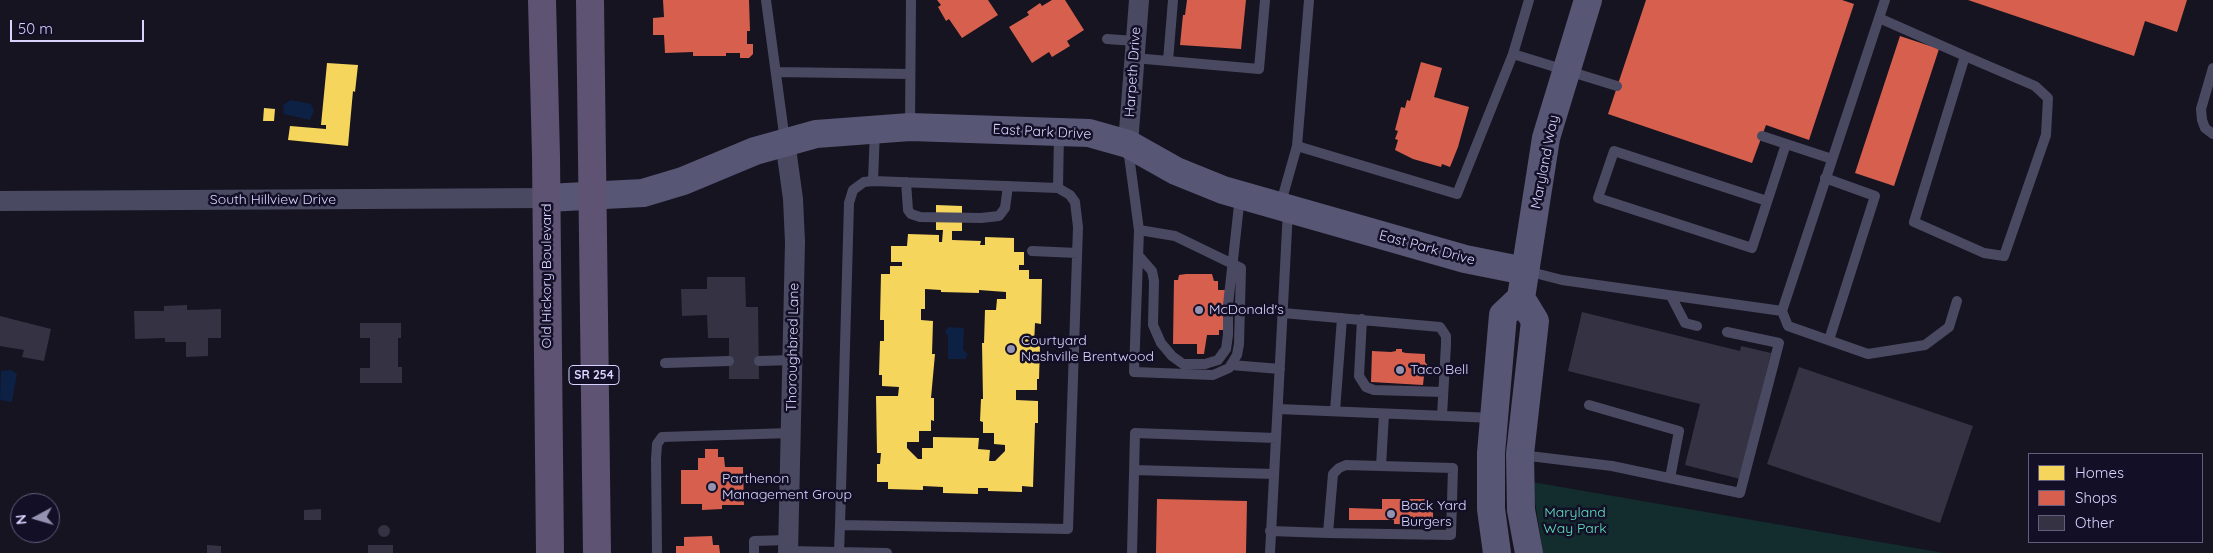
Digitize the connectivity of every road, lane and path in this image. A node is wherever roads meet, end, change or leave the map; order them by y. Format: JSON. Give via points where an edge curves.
{"nodes":[{"id":1,"x":542,"y":0,"type":"edge"},
{"id":2,"x":590,"y":0,"type":"edge"},
{"id":3,"x":766,"y":0,"type":"edge"},
{"id":4,"x":911,"y":0,"type":"edge"},
{"id":5,"x":1139,"y":0,"type":"edge"},
{"id":6,"x":1174,"y":0,"type":"edge"},
{"id":7,"x":1265,"y":0,"type":"edge"},
{"id":8,"x":1308,"y":0,"type":"edge"},
{"id":9,"x":1529,"y":0,"type":"edge"},
{"id":10,"x":1588,"y":0,"type":"edge"},
{"id":11,"x":1885,"y":0,"type":"edge"},
{"id":12,"x":1879,"y":18,"type":"junction"},
{"id":13,"x":1107,"y":39,"type":"dead end"},
{"id":14,"x":1134,"y":50,"type":"junction"},
{"id":15,"x":1514,"y":54,"type":"junction"},
{"id":16,"x":1965,"y":56,"type":"junction"},
{"id":17,"x":1168,"y":61,"type":"junction"},
{"id":18,"x":2213,"y":68,"type":"edge"},
{"id":19,"x":1566,"y":71,"type":"junction"},
{"id":20,"x":777,"y":72,"type":"junction"},
{"id":21,"x":910,"y":74,"type":"junction"},
{"id":22,"x":1617,"y":86,"type":"dead end"},
{"id":23,"x":910,"y":127,"type":"junction"},
{"id":24,"x":875,"y":129,"type":"junction"},
{"id":25,"x":1059,"y":132,"type":"junction"},
{"id":26,"x":2213,"y":134,"type":"edge"},
{"id":27,"x":1762,"y":136,"type":"dead end"},
{"id":28,"x":785,"y":141,"type":"junction"},
{"id":29,"x":1128,"y":144,"type":"junction"},
{"id":30,"x":1786,"y":144,"type":"junction"},
{"id":31,"x":1298,"y":146,"type":"junction"},
{"id":32,"x":1832,"y":159,"type":"junction"},
{"id":33,"x":1825,"y":178,"type":"junction"},
{"id":34,"x":873,"y":181,"type":"junction"},
{"id":35,"x":906,"y":182,"type":"junction"},
{"id":36,"x":1008,"y":186,"type":"junction"},
{"id":37,"x":1058,"y":188,"type":"junction"},
{"id":38,"x":1240,"y":196,"type":"junction"},
{"id":39,"x":591,"y":197,"type":"junction"},
{"id":40,"x":547,"y":198,"type":"junction"},
{"id":41,"x":0,"y":201,"type":"edge"},
{"id":42,"x":1767,"y":201,"type":"junction"},
{"id":43,"x":1284,"y":208,"type":"junction"},
{"id":44,"x":1139,"y":230,"type":"junction"},
{"id":45,"x":1032,"y":251,"type":"dead end"},
{"id":46,"x":1077,"y":253,"type":"junction"},
{"id":47,"x":1138,"y":255,"type":"junction"},
{"id":48,"x":1234,"y":264,"type":"junction"},
{"id":49,"x":1525,"y":271,"type":"junction"},
{"id":50,"x":1671,"y":296,"type":"junction"},
{"id":51,"x":1522,"y":298,"type":"junction"},
{"id":52,"x":1957,"y":301,"type":"dead end"},
{"id":53,"x":1782,"y":312,"type":"junction"},
{"id":54,"x":1283,"y":314,"type":"junction"},
{"id":55,"x":1342,"y":318,"type":"junction"},
{"id":56,"x":1362,"y":319,"type":"junction"},
{"id":57,"x":1697,"y":326,"type":"dead end"},
{"id":58,"x":1726,"y":332,"type":"dead end"},
{"id":59,"x":1829,"y":340,"type":"junction"},
{"id":60,"x":793,"y":360,"type":"junction"},
{"id":61,"x":729,"y":361,"type":"dead end"},
{"id":62,"x":759,"y":361,"type":"dead end"},
{"id":63,"x":665,"y":363,"type":"dead end"},
{"id":64,"x":1231,"y":365,"type":"junction"},
{"id":65,"x":1280,"y":368,"type":"junction"},
{"id":66,"x":1443,"y":392,"type":"junction"},
{"id":67,"x":1589,"y":405,"type":"dead end"},
{"id":68,"x":1278,"y":409,"type":"junction"},
{"id":69,"x":1335,"y":412,"type":"junction"},
{"id":70,"x":1384,"y":414,"type":"junction"},
{"id":71,"x":1442,"y":416,"type":"junction"},
{"id":72,"x":1494,"y":418,"type":"junction"},
{"id":73,"x":791,"y":432,"type":"junction"},
{"id":74,"x":1276,"y":438,"type":"junction"},
{"id":75,"x":1520,"y":454,"type":"junction"},
{"id":76,"x":1381,"y":466,"type":"junction"},
{"id":77,"x":1134,"y":470,"type":"junction"},
{"id":78,"x":1274,"y":474,"type":"junction"},
{"id":79,"x":1670,"y":478,"type":"junction"},
{"id":80,"x":840,"y":525,"type":"junction"},
{"id":81,"x":1270,"y":531,"type":"junction"},
{"id":82,"x":1328,"y":533,"type":"junction"},
{"id":83,"x":788,"y":548,"type":"edge"},
{"id":84,"x":834,"y":552,"type":"edge"},
{"id":85,"x":550,"y":553,"type":"edge"},
{"id":86,"x":597,"y":553,"type":"edge"},
{"id":87,"x":657,"y":553,"type":"edge"},
{"id":88,"x":754,"y":553,"type":"edge"},
{"id":89,"x":887,"y":553,"type":"edge"},
{"id":90,"x":1132,"y":553,"type":"edge"},
{"id":91,"x":1270,"y":553,"type":"edge"},
{"id":92,"x":1497,"y":553,"type":"edge"},
{"id":93,"x":1529,"y":553,"type":"edge"}],
"edges":[{"from":1,"to":40,"type":"main road","name":"Old Hickory Boulevard"},
{"from":2,"to":39,"type":"main road","number":"SR 254"},
{"from":3,"to":20,"type":"lane"},
{"from":4,"to":21,"type":"lane"},
{"from":5,"to":14,"type":"street","name":"Harpeth Drive"},
{"from":6,"to":17,"type":"lane"},
{"from":7,"to":17,"type":"lane","via":[[1259,69]]},
{"from":8,"to":31,"type":"lane"},
{"from":9,"to":15,"type":"lane"},
{"from":10,"to":19,"type":"street","name":"Maryland Way"},
{"from":11,"to":12,"type":"lane"},
{"from":12,"to":16,"type":"lane"},
{"from":12,"to":32,"type":"lane"},
{"from":13,"to":14,"type":"lane"},
{"from":14,"to":17,"type":"lane"},
{"from":14,"to":29,"type":"street","name":"Harpeth Drive"},
{"from":15,"to":19,"type":"lane"},
{"from":15,"to":31,"type":"lane","via":[[1457,194]]},
{"from":16,"to":16,"type":"lane","via":[[2035,86],[2048,98],[2046,135],[2004,256],[1984,253],[1914,222]]},
{"from":18,"to":26,"type":"lane","via":[[2201,109],[2205,128]]},
{"from":19,"to":22,"type":"lane"},
{"from":19,"to":49,"type":"street","name":"Maryland Way","via":[[1546,138]]},
{"from":20,"to":21,"type":"lane"},
{"from":20,"to":28,"type":"lane"},
{"from":21,"to":23,"type":"lane"},
{"from":23,"to":24,"type":"street","name":"East Park Drive"},
{"from":23,"to":25,"type":"street","name":"East Park Drive"},
{"from":24,"to":28,"type":"street","name":"East Park Drive","via":[[816,134]]},
{"from":24,"to":34,"type":"lane"},
{"from":25,"to":29,"type":"street","name":"East Park Drive","via":[[1090,133]]},
{"from":25,"to":37,"type":"lane"},
{"from":27,"to":30,"type":"lane"},
{"from":28,"to":39,"type":"street","name":"East Park Drive","via":[[661,188],[643,193]]},
{"from":28,"to":60,"type":"street","name":"Thoroughbred Lane","via":[[794,214]]},
{"from":29,"to":38,"type":"street","name":"East Park Drive","via":[[1176,171]]},
{"from":29,"to":44,"type":"lane"},
{"from":30,"to":32,"type":"lane"},
{"from":30,"to":42,"type":"lane"},
{"from":31,"to":43,"type":"lane"},
{"from":32,"to":33,"type":"lane"},
{"from":33,"to":53,"type":"lane"},
{"from":33,"to":59,"type":"lane","via":[[1875,196]]},
{"from":34,"to":35,"type":"lane"},
{"from":34,"to":80,"type":"lane","via":[[864,182],[853,190],[848,203]]},
{"from":35,"to":36,"type":"lane"},
{"from":35,"to":36,"type":"lane","via":[[908,210],[920,217],[999,216],[1005,208]]},
{"from":36,"to":37,"type":"lane"},
{"from":37,"to":46,"type":"lane","via":[[1070,194],[1075,202]]},
{"from":38,"to":43,"type":"street","name":"East Park Drive"},
{"from":38,"to":48,"type":"lane"},
{"from":39,"to":40,"type":"street","name":"East Park Drive"},
{"from":39,"to":86,"type":"main road","number":"SR 254"},
{"from":40,"to":41,"type":"street","name":"South Hillview Drive"},
{"from":40,"to":85,"type":"main road","name":"Old Hickory Boulevard"},
{"from":42,"to":42,"type":"lane","via":[[1752,248],[1598,198],[1614,151]]},
{"from":43,"to":49,"type":"street","name":"East Park Drive","via":[[1464,259]]},
{"from":43,"to":54,"type":"lane"},
{"from":44,"to":47,"type":"lane"},
{"from":44,"to":48,"type":"lane","via":[[1175,236]]},
{"from":45,"to":46,"type":"lane"},
{"from":46,"to":80,"type":"lane","via":[[1068,530]]},
{"from":47,"to":48,"type":"lane","via":[[1152,272],[1154,281],[1155,332],[1172,356],[1183,364],[1218,360],[1226,349]]},
{"from":47,"to":64,"type":"lane","via":[[1134,372],[1212,375]]},
{"from":48,"to":64,"type":"lane","via":[[1241,268],[1241,277],[1239,344]]},
{"from":49,"to":50,"type":"lane","via":[[1562,280]]},
{"from":49,"to":51,"type":"street","name":"Maryland Way"},
{"from":50,"to":53,"type":"lane"},
{"from":50,"to":57,"type":"lane","via":[[1685,323]]},
{"from":51,"to":72,"type":"street","via":[[1504,314]]},
{"from":51,"to":75,"type":"street","via":[[1535,321]]},
{"from":52,"to":59,"type":"lane","via":[[1949,327],[1925,345],[1868,354]]},
{"from":53,"to":59,"type":"lane","via":[[1788,326]]},
{"from":54,"to":55,"type":"lane"},
{"from":54,"to":65,"type":"lane"},
{"from":55,"to":56,"type":"lane"},
{"from":55,"to":69,"type":"lane"},
{"from":56,"to":66,"type":"lane","via":[[1440,327],[1446,336]]},
{"from":56,"to":66,"type":"lane","via":[[1359,371],[1360,381],[1366,387]]},
{"from":58,"to":79,"type":"lane","via":[[1779,343],[1740,493]]},
{"from":60,"to":62,"type":"lane"},
{"from":60,"to":73,"type":"street","name":"Thoroughbred Lane"},
{"from":61,"to":63,"type":"lane"},
{"from":64,"to":65,"type":"lane"},
{"from":65,"to":68,"type":"lane"},
{"from":66,"to":71,"type":"lane"},
{"from":67,"to":79,"type":"lane","via":[[1679,431]]},
{"from":68,"to":69,"type":"lane"},
{"from":68,"to":74,"type":"lane"},
{"from":69,"to":70,"type":"lane"},
{"from":70,"to":71,"type":"lane"},
{"from":70,"to":76,"type":"lane"},
{"from":71,"to":72,"type":"lane"},
{"from":72,"to":92,"type":"street","via":[[1491,509]]},
{"from":73,"to":83,"type":"street","name":"Thoroughbred Lane"},
{"from":73,"to":87,"type":"lane","via":[[662,437],[657,444],[656,459]]},
{"from":74,"to":77,"type":"lane","via":[[1135,434]]},
{"from":74,"to":78,"type":"lane"},
{"from":75,"to":79,"type":"lane","via":[[1612,466]]},
{"from":75,"to":93,"type":"street","via":[[1521,510]]},
{"from":76,"to":82,"type":"lane","via":[[1353,465],[1335,470],[1331,478]]},
{"from":76,"to":82,"type":"lane","via":[[1453,468],[1452,535]]},
{"from":77,"to":78,"type":"lane"},
{"from":77,"to":90,"type":"lane"},
{"from":78,"to":81,"type":"lane"},
{"from":80,"to":84,"type":"lane"},
{"from":81,"to":82,"type":"lane"},
{"from":81,"to":91,"type":"lane"},
{"from":83,"to":84,"type":"lane"},
{"from":83,"to":88,"type":"lane","via":[[754,541]]},
{"from":84,"to":89,"type":"lane"}]}
